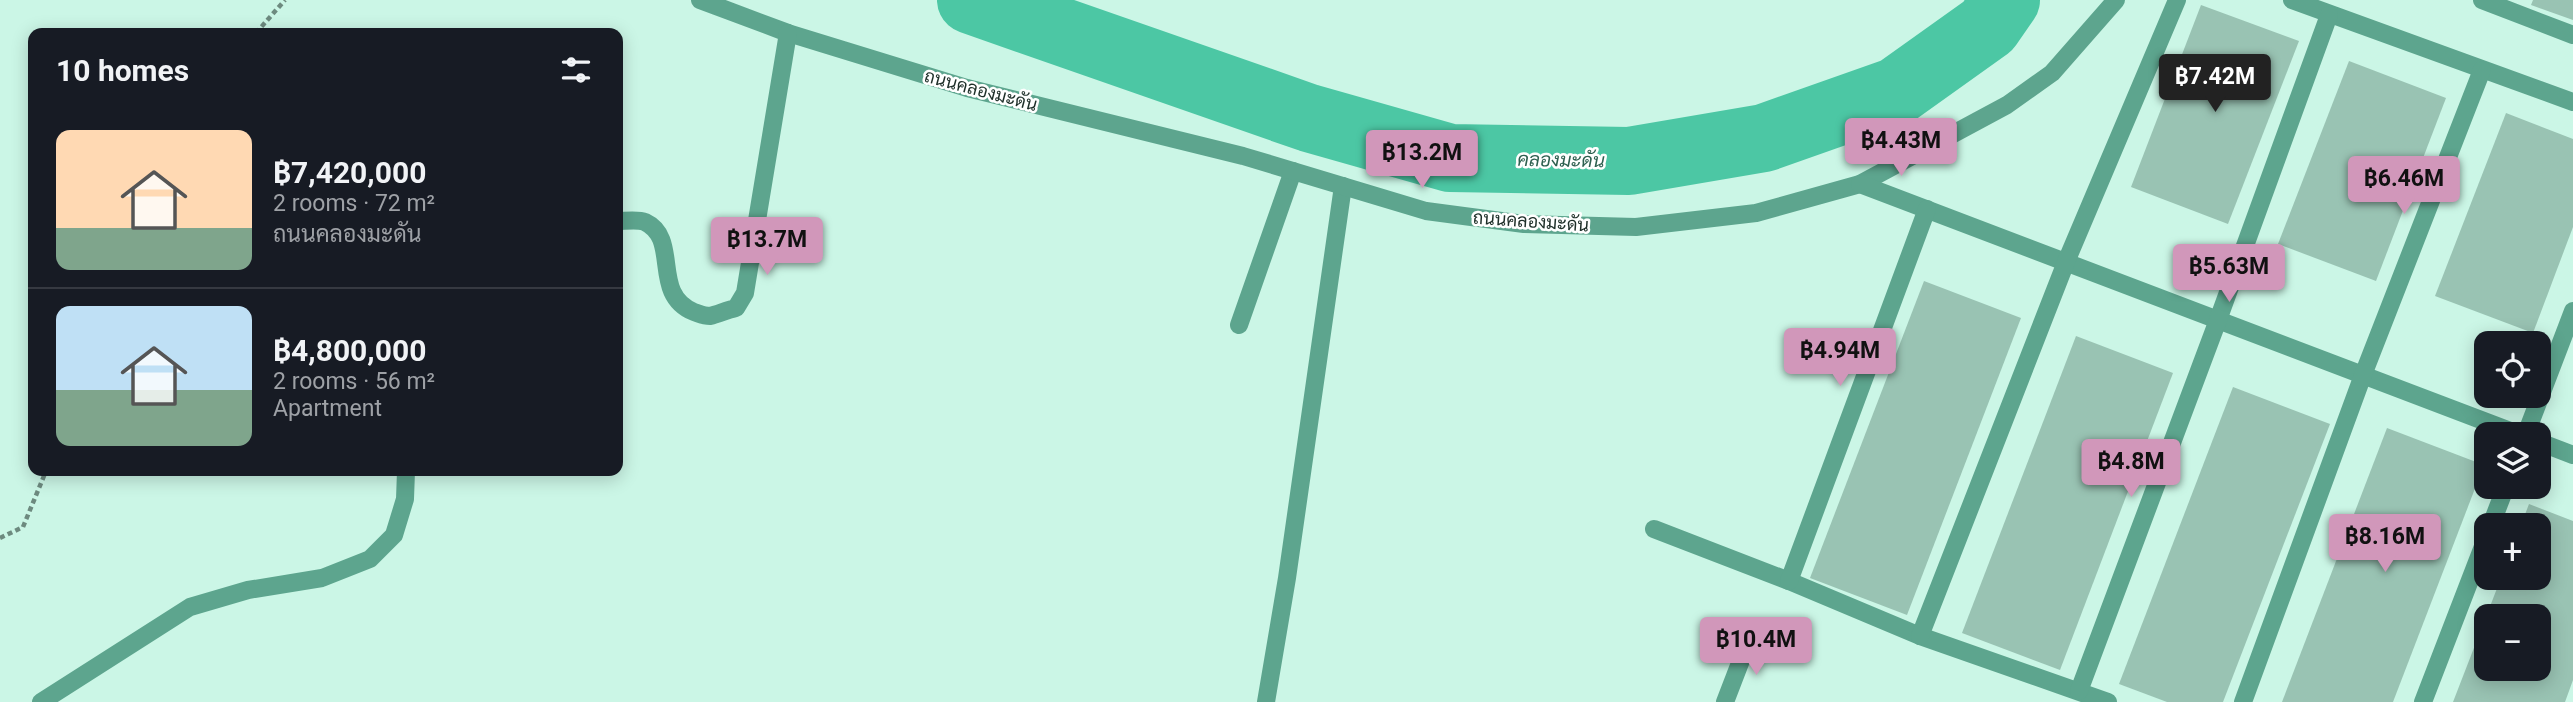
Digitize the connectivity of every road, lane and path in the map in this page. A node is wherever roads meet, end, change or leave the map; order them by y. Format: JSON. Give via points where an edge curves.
{"nodes":[{"id":1,"x":285,"y":0,"type":"edge"},
{"id":2,"x":700,"y":0,"type":"edge"},
{"id":3,"x":2116,"y":0,"type":"edge"},
{"id":4,"x":2177,"y":0,"type":"edge"},
{"id":5,"x":2292,"y":0,"type":"edge"},
{"id":6,"x":2482,"y":0,"type":"edge"},
{"id":7,"x":2506,"y":4,"type":"edge"},
{"id":8,"x":2329,"y":15,"type":"junction"},
{"id":9,"x":260,"y":28,"type":"edge"},
{"id":10,"x":788,"y":33,"type":"junction"},
{"id":11,"x":2573,"y":36,"type":"edge"},
{"id":12,"x":2482,"y":70,"type":"junction"},
{"id":13,"x":2573,"y":102,"type":"edge"},
{"id":14,"x":1293,"y":171,"type":"junction"},
{"id":15,"x":1860,"y":184,"type":"junction"},
{"id":16,"x":1343,"y":186,"type":"junction"},
{"id":17,"x":1927,"y":209,"type":"junction"},
{"id":18,"x":623,"y":221,"type":"edge"},
{"id":19,"x":2066,"y":262,"type":"junction"},
{"id":20,"x":2573,"y":311,"type":"edge"},
{"id":21,"x":2218,"y":320,"type":"junction"},
{"id":22,"x":1239,"y":325,"type":"dead end"},
{"id":23,"x":2363,"y":375,"type":"junction"},
{"id":24,"x":2486,"y":422,"type":"edge"},
{"id":25,"x":2531,"y":422,"type":"edge"},
{"id":26,"x":2551,"y":447,"type":"edge"},
{"id":27,"x":2573,"y":455,"type":"edge"},
{"id":28,"x":44,"y":476,"type":"edge"},
{"id":29,"x":406,"y":476,"type":"edge"},
{"id":30,"x":1654,"y":529,"type":"dead end"},
{"id":31,"x":0,"y":538,"type":"edge"},
{"id":32,"x":2474,"y":571,"type":"edge"},
{"id":33,"x":1789,"y":581,"type":"junction"},
{"id":34,"x":1920,"y":636,"type":"junction"},
{"id":35,"x":1750,"y":637,"type":"dead end"},
{"id":36,"x":2079,"y":691,"type":"junction"},
{"id":37,"x":41,"y":702,"type":"edge"},
{"id":38,"x":1266,"y":702,"type":"edge"},
{"id":39,"x":1725,"y":702,"type":"edge"},
{"id":40,"x":2108,"y":702,"type":"edge"},
{"id":41,"x":2243,"y":702,"type":"edge"},
{"id":42,"x":2423,"y":702,"type":"edge"}],
"edges":[{"from":1,"to":9,"type":"path"},
{"from":2,"to":10,"type":"street","name":"ถนนคลองมะดัน"},
{"from":3,"to":15,"type":"street","name":"ถนนคลองมะดัน","via":[[2052,73],[2007,105]]},
{"from":4,"to":19,"type":"street"},
{"from":5,"to":8,"type":"street"},
{"from":6,"to":7,"type":"street"},
{"from":7,"to":11,"type":"street"},
{"from":8,"to":12,"type":"street"},
{"from":8,"to":21,"type":"street"},
{"from":10,"to":14,"type":"street","name":"ถนนคลองมะดัน","via":[[967,88]]},
{"from":10,"to":18,"type":"street","via":[[746,293],[736,308],[706,317],[683,307],[672,294],[663,242],[655,230],[644,222]]},
{"from":12,"to":13,"type":"street"},
{"from":12,"to":23,"type":"street"},
{"from":14,"to":16,"type":"street","name":"ถนนคลองมะดัน"},
{"from":14,"to":22,"type":"street"},
{"from":15,"to":16,"type":"street","name":"ถนนคลองมะดัน","via":[[1756,213],[1636,227],[1524,223],[1426,211]]},
{"from":15,"to":17,"type":"street"},
{"from":16,"to":38,"type":"street"},
{"from":17,"to":19,"type":"street"},
{"from":17,"to":33,"type":"street"},
{"from":19,"to":21,"type":"street"},
{"from":19,"to":34,"type":"street"},
{"from":20,"to":25,"type":"street"},
{"from":21,"to":23,"type":"street"},
{"from":21,"to":36,"type":"street"},
{"from":23,"to":24,"type":"street"},
{"from":23,"to":41,"type":"street"},
{"from":26,"to":27,"type":"street"},
{"from":28,"to":31,"type":"path","via":[[23,527]]},
{"from":29,"to":37,"type":"street","via":[[394,535],[370,559],[322,578],[248,590],[190,607]]},
{"from":30,"to":33,"type":"street"},
{"from":32,"to":42,"type":"street"},
{"from":33,"to":34,"type":"street"},
{"from":34,"to":36,"type":"street"},
{"from":35,"to":39,"type":"street"},
{"from":36,"to":40,"type":"street"}]}
